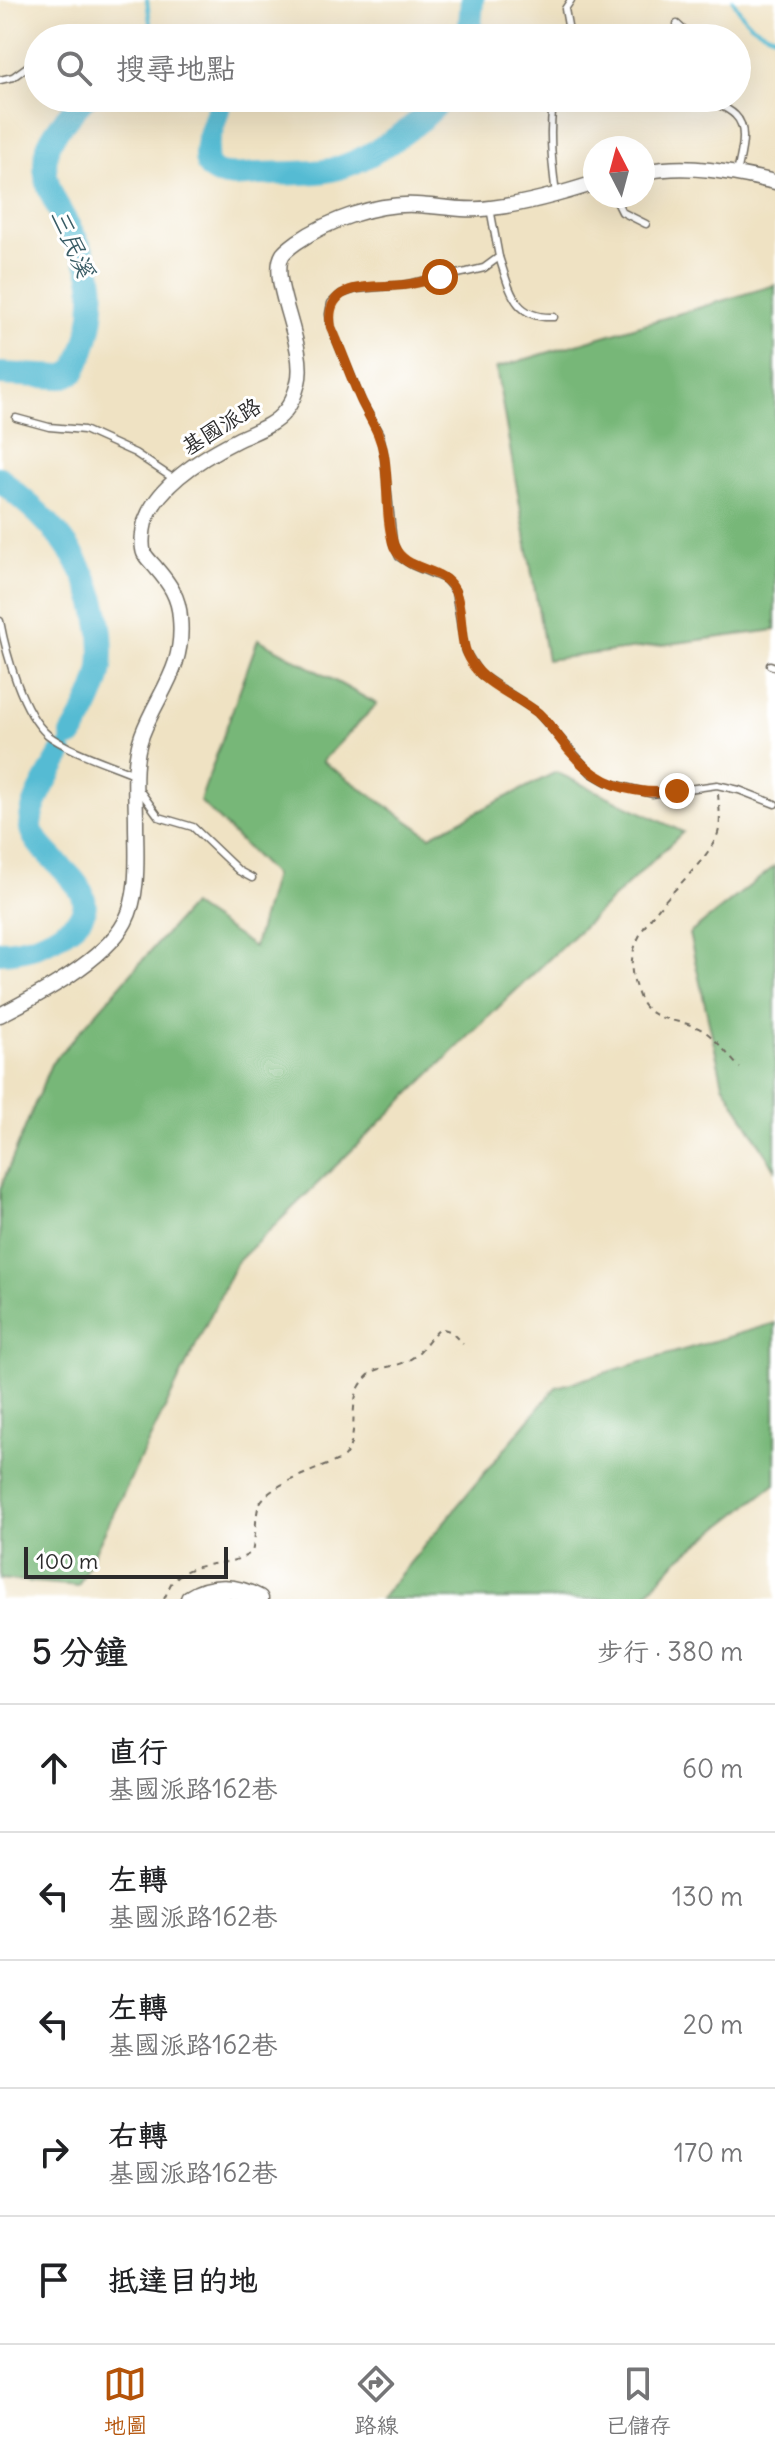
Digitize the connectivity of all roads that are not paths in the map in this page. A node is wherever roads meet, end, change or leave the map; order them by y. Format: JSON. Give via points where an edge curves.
{"nodes":[{"id":1,"x":571,"y":0,"type":"edge"},
{"id":2,"x":568,"y":24,"type":"edge"},
{"id":3,"x":24,"y":69,"type":"edge"},
{"id":4,"x":0,"y":80,"type":"edge"},
{"id":5,"x":552,"y":112,"type":"edge"},
{"id":6,"x":731,"y":112,"type":"edge"},
{"id":7,"x":655,"y":171,"type":"edge"},
{"id":8,"x":737,"y":174,"type":"junction"},
{"id":9,"x":775,"y":182,"type":"edge"},
{"id":10,"x":583,"y":187,"type":"edge"},
{"id":11,"x":556,"y":195,"type":"junction"},
{"id":12,"x":490,"y":208,"type":"junction"},
{"id":13,"x":620,"y":208,"type":"edge"},
{"id":14,"x":646,"y":224,"type":"dead end"},
{"id":15,"x":499,"y":257,"type":"junction"},
{"id":16,"x":554,"y":317,"type":"dead end"},
{"id":17,"x":16,"y":418,"type":"dead end"},
{"id":18,"x":177,"y":480,"type":"junction"},
{"id":19,"x":0,"y":621,"type":"edge"},
{"id":20,"x":136,"y":780,"type":"junction"},
{"id":21,"x":775,"y":804,"type":"edge"},
{"id":22,"x":252,"y":878,"type":"dead end"},
{"id":23,"x":0,"y":1015,"type":"edge"},
{"id":24,"x":190,"y":1599,"type":"edge"},
{"id":25,"x":259,"y":1599,"type":"edge"}],
"edges":[{"from":1,"to":2,"type":"lane","via":[[565,9]]},
{"from":3,"to":4,"type":"lane"},
{"from":5,"to":11,"type":"lane"},
{"from":6,"to":8,"type":"lane","via":[[741,123]]},
{"from":7,"to":8,"type":"street","via":[[694,167]]},
{"from":8,"to":9,"type":"street"},
{"from":10,"to":11,"type":"street","name":"基國派路"},
{"from":11,"to":12,"type":"street","name":"基國派路"},
{"from":12,"to":15,"type":"lane"},
{"from":12,"to":18,"type":"street","name":"基國派路","via":[[411,205],[367,211],[334,222],[283,253],[279,268],[297,340],[298,386],[285,412]]},
{"from":13,"to":14,"type":"lane"},
{"from":15,"to":16,"type":"lane","via":[[512,294],[526,313]]},
{"from":15,"to":21,"type":"lane","via":[[484,268],[356,289],[331,303],[331,327],[380,435],[399,557],[445,579],[455,591],[465,651],[480,674],[537,712],[591,773],[652,794],[717,785]]},
{"from":17,"to":18,"type":"lane","via":[[84,430]]},
{"from":18,"to":20,"type":"street","name":"基國派路","via":[[156,499],[143,537],[144,553],[175,592],[180,651],[142,735]]},
{"from":19,"to":20,"type":"lane","via":[[7,654],[35,721],[47,734]]},
{"from":20,"to":22,"type":"lane","via":[[159,817],[193,827]]},
{"from":20,"to":23,"type":"street","name":"基國派路","via":[[133,896],[125,923],[85,964]]},
{"from":24,"to":25,"type":"main road","via":[[226,1588]]}]}
